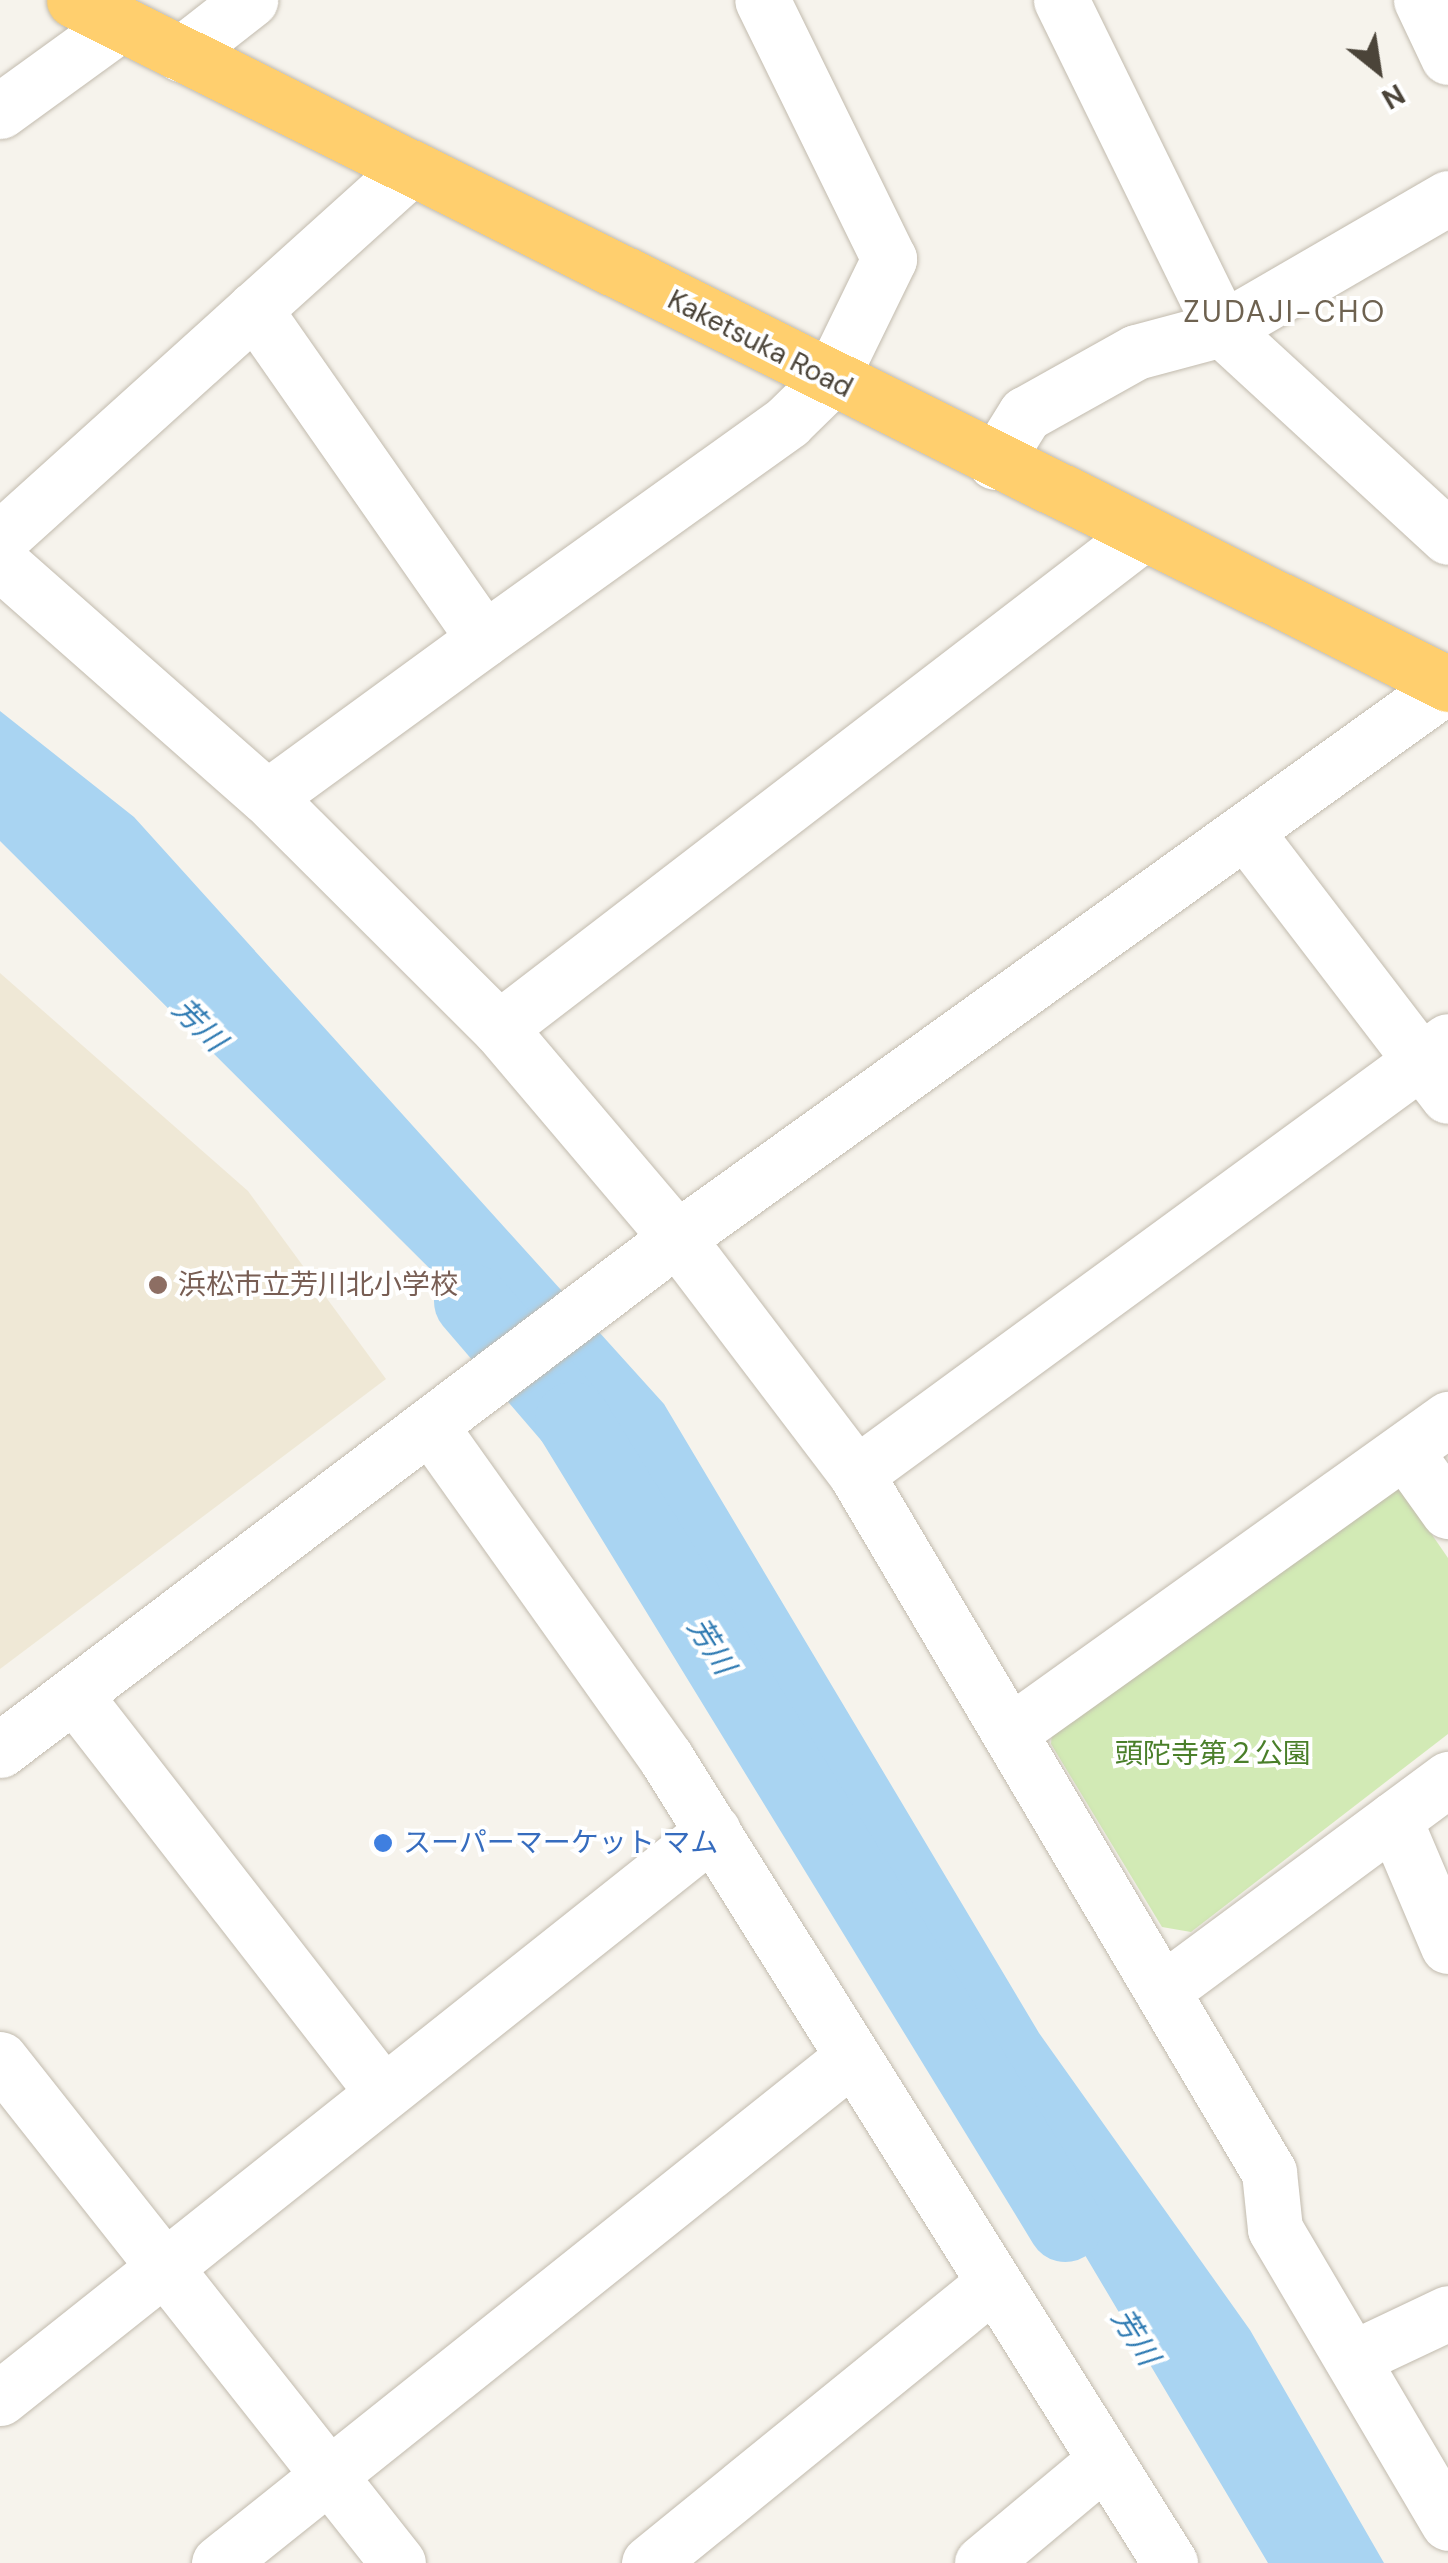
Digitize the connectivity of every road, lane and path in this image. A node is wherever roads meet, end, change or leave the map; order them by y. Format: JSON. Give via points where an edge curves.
{"nodes":[{"id":1,"x":250,"y":0,"type":"edge"},
{"id":2,"x":762,"y":0,"type":"edge"},
{"id":3,"x":1061,"y":0,"type":"edge"},
{"id":4,"x":1421,"y":0,"type":"edge"},
{"id":5,"x":97,"y":12,"type":"edge"},
{"id":6,"x":181,"y":54,"type":"junction"},
{"id":7,"x":1448,"y":57,"type":"edge"},
{"id":8,"x":0,"y":110,"type":"edge"},
{"id":9,"x":411,"y":168,"type":"junction"},
{"id":10,"x":1448,"y":198,"type":"edge"},
{"id":11,"x":254,"y":309,"type":"junction"},
{"id":12,"x":1222,"y":329,"type":"junction"},
{"id":13,"x":830,"y":380,"type":"junction"},
{"id":14,"x":995,"y":462,"type":"junction"},
{"id":15,"x":1142,"y":535,"type":"junction"},
{"id":16,"x":1448,"y":537,"type":"edge"},
{"id":17,"x":0,"y":540,"type":"edge"},
{"id":18,"x":0,"y":562,"type":"edge"},
{"id":19,"x":484,"y":639,"type":"junction"},
{"id":20,"x":1448,"y":684,"type":"edge"},
{"id":21,"x":267,"y":797,"type":"junction"},
{"id":22,"x":1249,"y":836,"type":"junction"},
{"id":23,"x":499,"y":1028,"type":"junction"},
{"id":24,"x":1440,"y":1066,"type":"edge"},
{"id":25,"x":658,"y":1251,"type":"junction"},
{"id":26,"x":1448,"y":1419,"type":"edge"},
{"id":27,"x":433,"y":1430,"type":"junction"},
{"id":28,"x":1405,"y":1452,"type":"junction"},
{"id":29,"x":856,"y":1474,"type":"junction"},
{"id":30,"x":1448,"y":1511,"type":"edge"},
{"id":31,"x":75,"y":1696,"type":"junction"},
{"id":32,"x":1013,"y":1730,"type":"junction"},
{"id":33,"x":0,"y":1750,"type":"edge"},
{"id":34,"x":1448,"y":1779,"type":"edge"},
{"id":35,"x":1394,"y":1818,"type":"junction"},
{"id":36,"x":713,"y":1831,"type":"junction"},
{"id":37,"x":1448,"y":1946,"type":"edge"},
{"id":38,"x":1164,"y":1990,"type":"junction"},
{"id":39,"x":0,"y":2059,"type":"edge"},
{"id":40,"x":850,"y":2059,"type":"junction"},
{"id":41,"x":382,"y":2091,"type":"junction"},
{"id":42,"x":168,"y":2266,"type":"junction"},
{"id":43,"x":990,"y":2287,"type":"junction"},
{"id":44,"x":1448,"y":2313,"type":"edge"},
{"id":45,"x":1353,"y":2358,"type":"junction"},
{"id":46,"x":0,"y":2398,"type":"edge"},
{"id":47,"x":1106,"y":2460,"type":"junction"},
{"id":48,"x":330,"y":2476,"type":"junction"},
{"id":49,"x":1448,"y":2523,"type":"edge"},
{"id":50,"x":219,"y":2563,"type":"edge"},
{"id":51,"x":398,"y":2563,"type":"edge"},
{"id":52,"x":649,"y":2563,"type":"edge"},
{"id":53,"x":982,"y":2563,"type":"edge"},
{"id":54,"x":1170,"y":2563,"type":"edge"}],
"edges":[{"from":1,"to":6,"type":"street"},
{"from":2,"to":13,"type":"street","via":[[889,258]]},
{"from":3,"to":12,"type":"street"},
{"from":4,"to":7,"type":"street"},
{"from":5,"to":6,"type":"highway","name":"Kaketsuka Road"},
{"from":5,"to":8,"type":"street"},
{"from":6,"to":9,"type":"highway","name":"Kaketsuka Road"},
{"from":9,"to":11,"type":"street"},
{"from":9,"to":13,"type":"highway","name":"Kaketsuka Road"},
{"from":10,"to":12,"type":"street"},
{"from":11,"to":17,"type":"street"},
{"from":11,"to":19,"type":"street"},
{"from":12,"to":14,"type":"street","via":[[1136,352],[1025,414]]},
{"from":12,"to":16,"type":"street"},
{"from":13,"to":14,"type":"highway","name":"Kaketsuka Road"},
{"from":13,"to":19,"type":"street","via":[[788,421]]},
{"from":14,"to":15,"type":"highway","name":"Kaketsuka Road"},
{"from":15,"to":20,"type":"highway","name":"Kaketsuka Road"},
{"from":15,"to":23,"type":"street"},
{"from":18,"to":21,"type":"street"},
{"from":19,"to":21,"type":"street"},
{"from":20,"to":22,"type":"street"},
{"from":21,"to":23,"type":"street"},
{"from":22,"to":24,"type":"street"},
{"from":22,"to":25,"type":"street"},
{"from":23,"to":25,"type":"street"},
{"from":24,"to":29,"type":"street"},
{"from":25,"to":27,"type":"street","via":[[471,1392]]},
{"from":25,"to":29,"type":"street"},
{"from":26,"to":28,"type":"street"},
{"from":27,"to":31,"type":"street"},
{"from":27,"to":36,"type":"street"},
{"from":28,"to":30,"type":"street"},
{"from":28,"to":32,"type":"street"},
{"from":29,"to":32,"type":"street"},
{"from":31,"to":33,"type":"street"},
{"from":31,"to":41,"type":"street"},
{"from":32,"to":38,"type":"street"},
{"from":34,"to":35,"type":"street"},
{"from":35,"to":37,"type":"street"},
{"from":35,"to":38,"type":"street"},
{"from":36,"to":40,"type":"street"},
{"from":36,"to":41,"type":"street"},
{"from":38,"to":45,"type":"street","via":[[1268,2172],[1275,2228]]},
{"from":39,"to":42,"type":"street"},
{"from":40,"to":43,"type":"street"},
{"from":40,"to":48,"type":"street"},
{"from":41,"to":42,"type":"street"},
{"from":42,"to":46,"type":"street"},
{"from":42,"to":48,"type":"street"},
{"from":43,"to":47,"type":"street"},
{"from":43,"to":52,"type":"street"},
{"from":44,"to":45,"type":"street"},
{"from":45,"to":49,"type":"street"},
{"from":47,"to":53,"type":"street"},
{"from":47,"to":54,"type":"street"},
{"from":48,"to":50,"type":"street"},
{"from":48,"to":51,"type":"street"}]}
